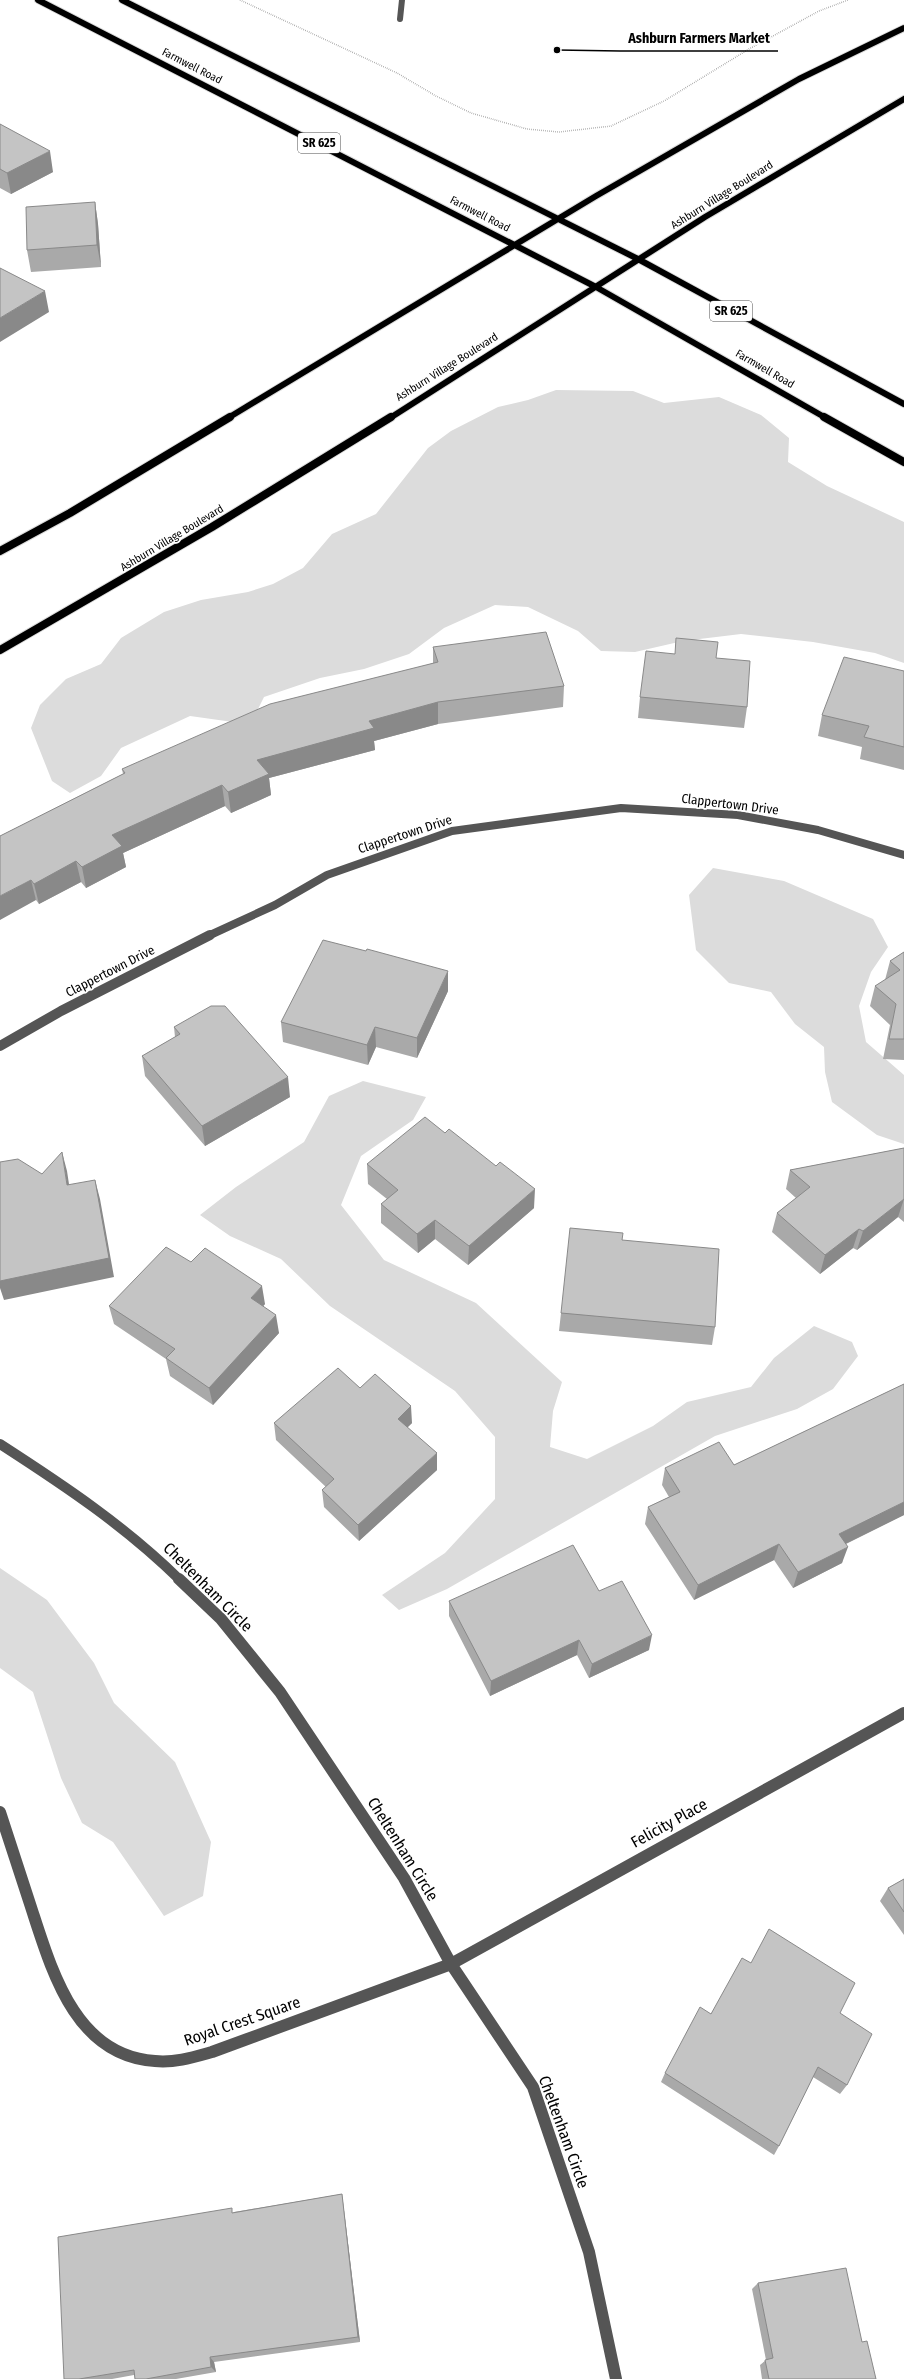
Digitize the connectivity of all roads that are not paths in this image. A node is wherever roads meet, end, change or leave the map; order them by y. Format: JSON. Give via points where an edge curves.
{"nodes":[{"id":1,"x":38,"y":0,"type":"edge"},
{"id":2,"x":122,"y":0,"type":"edge"},
{"id":3,"x":402,"y":0,"type":"edge"},
{"id":4,"x":400,"y":19,"type":"dead end"},
{"id":5,"x":904,"y":28,"type":"edge"},
{"id":6,"x":904,"y":99,"type":"edge"},
{"id":7,"x":558,"y":218,"type":"junction"},
{"id":8,"x":516,"y":244,"type":"junction"},
{"id":9,"x":638,"y":259,"type":"junction"},
{"id":10,"x":596,"y":287,"type":"junction"},
{"id":11,"x":904,"y":404,"type":"edge"},
{"id":12,"x":904,"y":462,"type":"edge"},
{"id":13,"x":0,"y":551,"type":"edge"},
{"id":14,"x":0,"y":650,"type":"edge"},
{"id":15,"x":904,"y":855,"type":"edge"},
{"id":16,"x":0,"y":1046,"type":"edge"},
{"id":17,"x":0,"y":1444,"type":"edge"},
{"id":18,"x":904,"y":1712,"type":"edge"},
{"id":19,"x":0,"y":1812,"type":"edge"},
{"id":20,"x":451,"y":1964,"type":"junction"},
{"id":21,"x":616,"y":2379,"type":"edge"}],
"edges":[{"from":1,"to":8,"type":"main road","name":"Farmwell Road","number":"SR 625"},
{"from":2,"to":7,"type":"main road","number":"SR 625"},
{"from":3,"to":4,"type":"street"},
{"from":5,"to":7,"type":"main road","via":[[792,82]]},
{"from":6,"to":9,"type":"main road","name":"Ashburn Village Boulevard"},
{"from":7,"to":8,"type":"main road"},
{"from":7,"to":9,"type":"main road","number":"SR 625"},
{"from":8,"to":10,"type":"main road","name":"Farmwell Road","number":"SR 625"},
{"from":8,"to":13,"type":"main road","via":[[70,513]]},
{"from":9,"to":10,"type":"main road","name":"Ashburn Village Boulevard"},
{"from":9,"to":11,"type":"main road","number":"SR 625"},
{"from":10,"to":12,"type":"main road","name":"Farmwell Road","number":"SR 625"},
{"from":10,"to":14,"type":"main road","name":"Ashburn Village Boulevard","via":[[210,528],[95,598]]},
{"from":15,"to":16,"type":"street","name":"Clappertown Drive","via":[[818,830],[738,815],[677,810],[614,809],[452,831],[382,854],[327,876],[275,905],[233,923],[61,1011]]},
{"from":17,"to":20,"type":"street","name":"Cheltenham Circle","via":[[89,1502],[157,1557],[221,1619],[280,1692],[400,1871]]},
{"from":18,"to":20,"type":"street","name":"Felicity Place"},
{"from":19,"to":20,"type":"street","name":"Royal Crest Square","via":[[57,1983],[73,2013],[95,2037],[122,2054],[148,2061],[176,2060],[212,2052]]},
{"from":20,"to":21,"type":"street","name":"Cheltenham Circle","via":[[533,2087],[589,2252]]}]}
